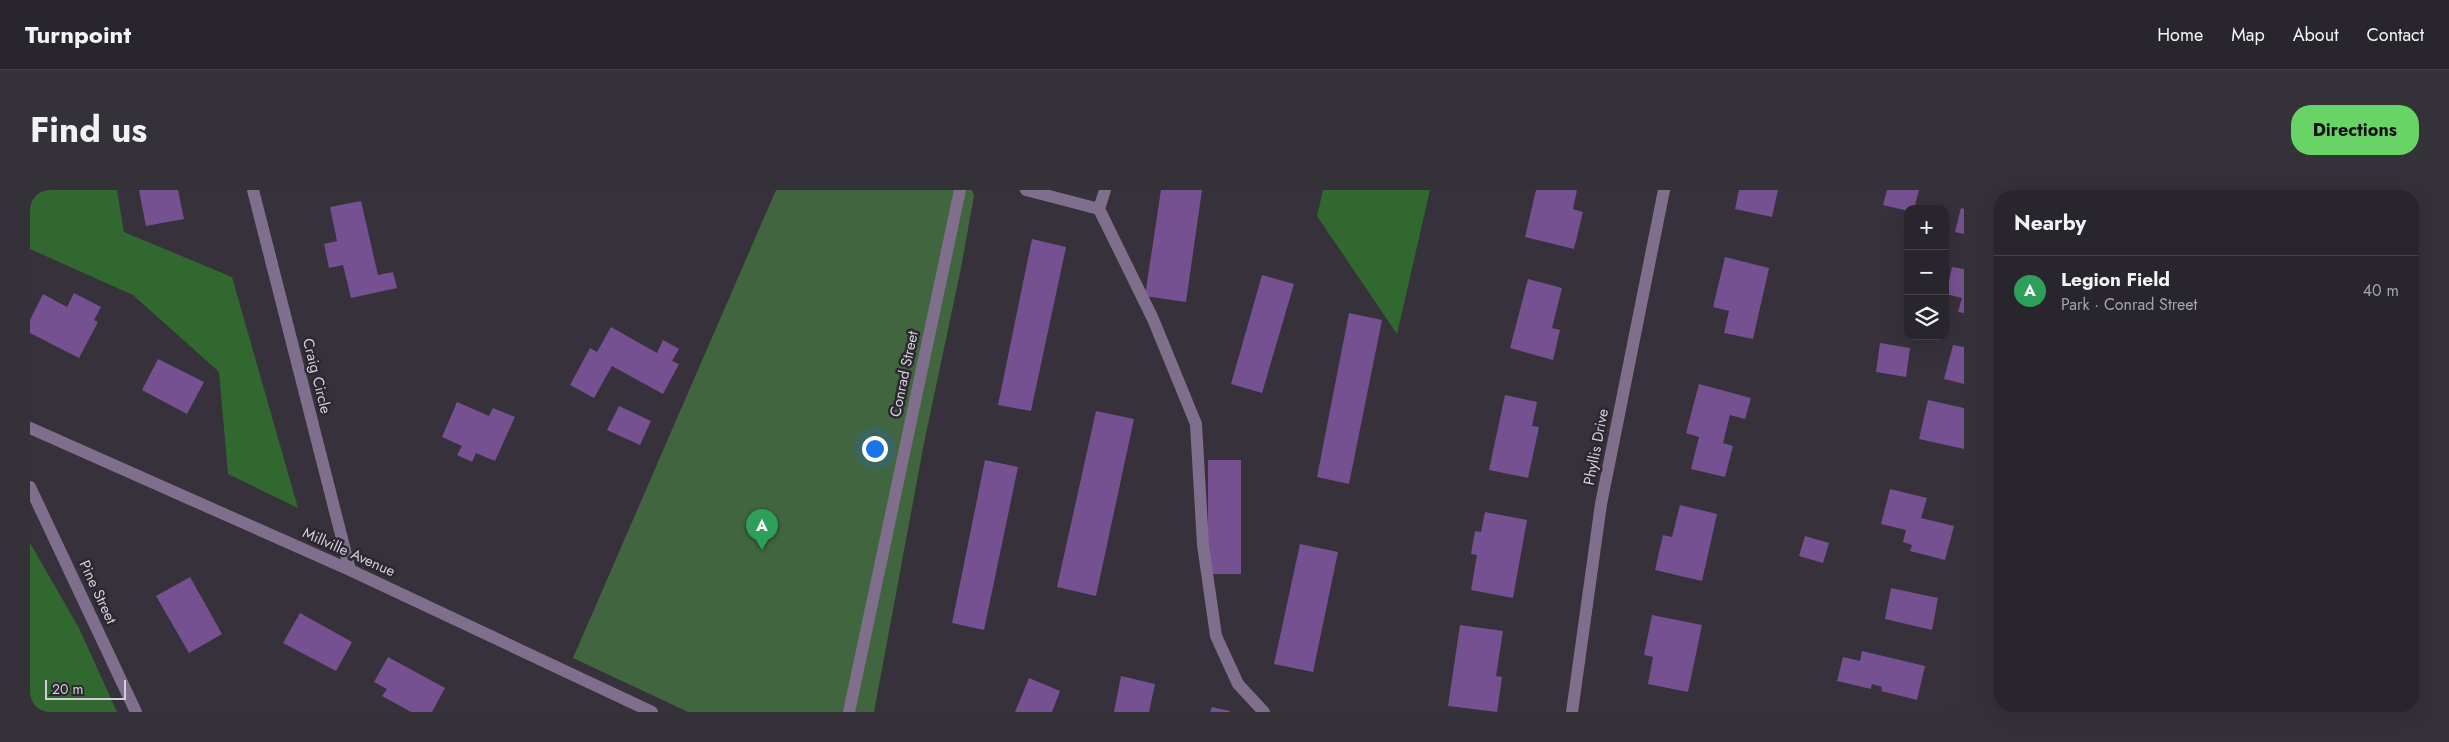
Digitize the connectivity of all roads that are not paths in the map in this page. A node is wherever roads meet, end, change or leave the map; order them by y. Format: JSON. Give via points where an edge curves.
{"nodes":[{"id":1,"x":253,"y":190,"type":"edge"},
{"id":2,"x":960,"y":190,"type":"edge"},
{"id":3,"x":1026,"y":190,"type":"edge"},
{"id":4,"x":1105,"y":190,"type":"edge"},
{"id":5,"x":1664,"y":190,"type":"edge"},
{"id":6,"x":1099,"y":208,"type":"junction"},
{"id":7,"x":30,"y":428,"type":"edge"},
{"id":8,"x":30,"y":487,"type":"edge"},
{"id":9,"x":350,"y":570,"type":"junction"},
{"id":10,"x":136,"y":712,"type":"edge"},
{"id":11,"x":652,"y":712,"type":"edge"},
{"id":12,"x":849,"y":712,"type":"edge"},
{"id":13,"x":1264,"y":712,"type":"edge"},
{"id":14,"x":1572,"y":712,"type":"edge"}],
"edges":[{"from":1,"to":9,"type":"street","name":"Craig Circle"},
{"from":2,"to":12,"type":"street","name":"Conrad Street"},
{"from":3,"to":6,"type":"street"},
{"from":4,"to":6,"type":"street"},
{"from":5,"to":14,"type":"street","name":"Phyllis Drive","via":[[1601,504]]},
{"from":6,"to":13,"type":"street","via":[[1153,319],[1196,424],[1203,545],[1216,636],[1238,684]]},
{"from":7,"to":9,"type":"street","name":"Millville Avenue"},
{"from":8,"to":10,"type":"street","name":"Pine Street"},
{"from":9,"to":11,"type":"street","name":"Millville Avenue"}]}
